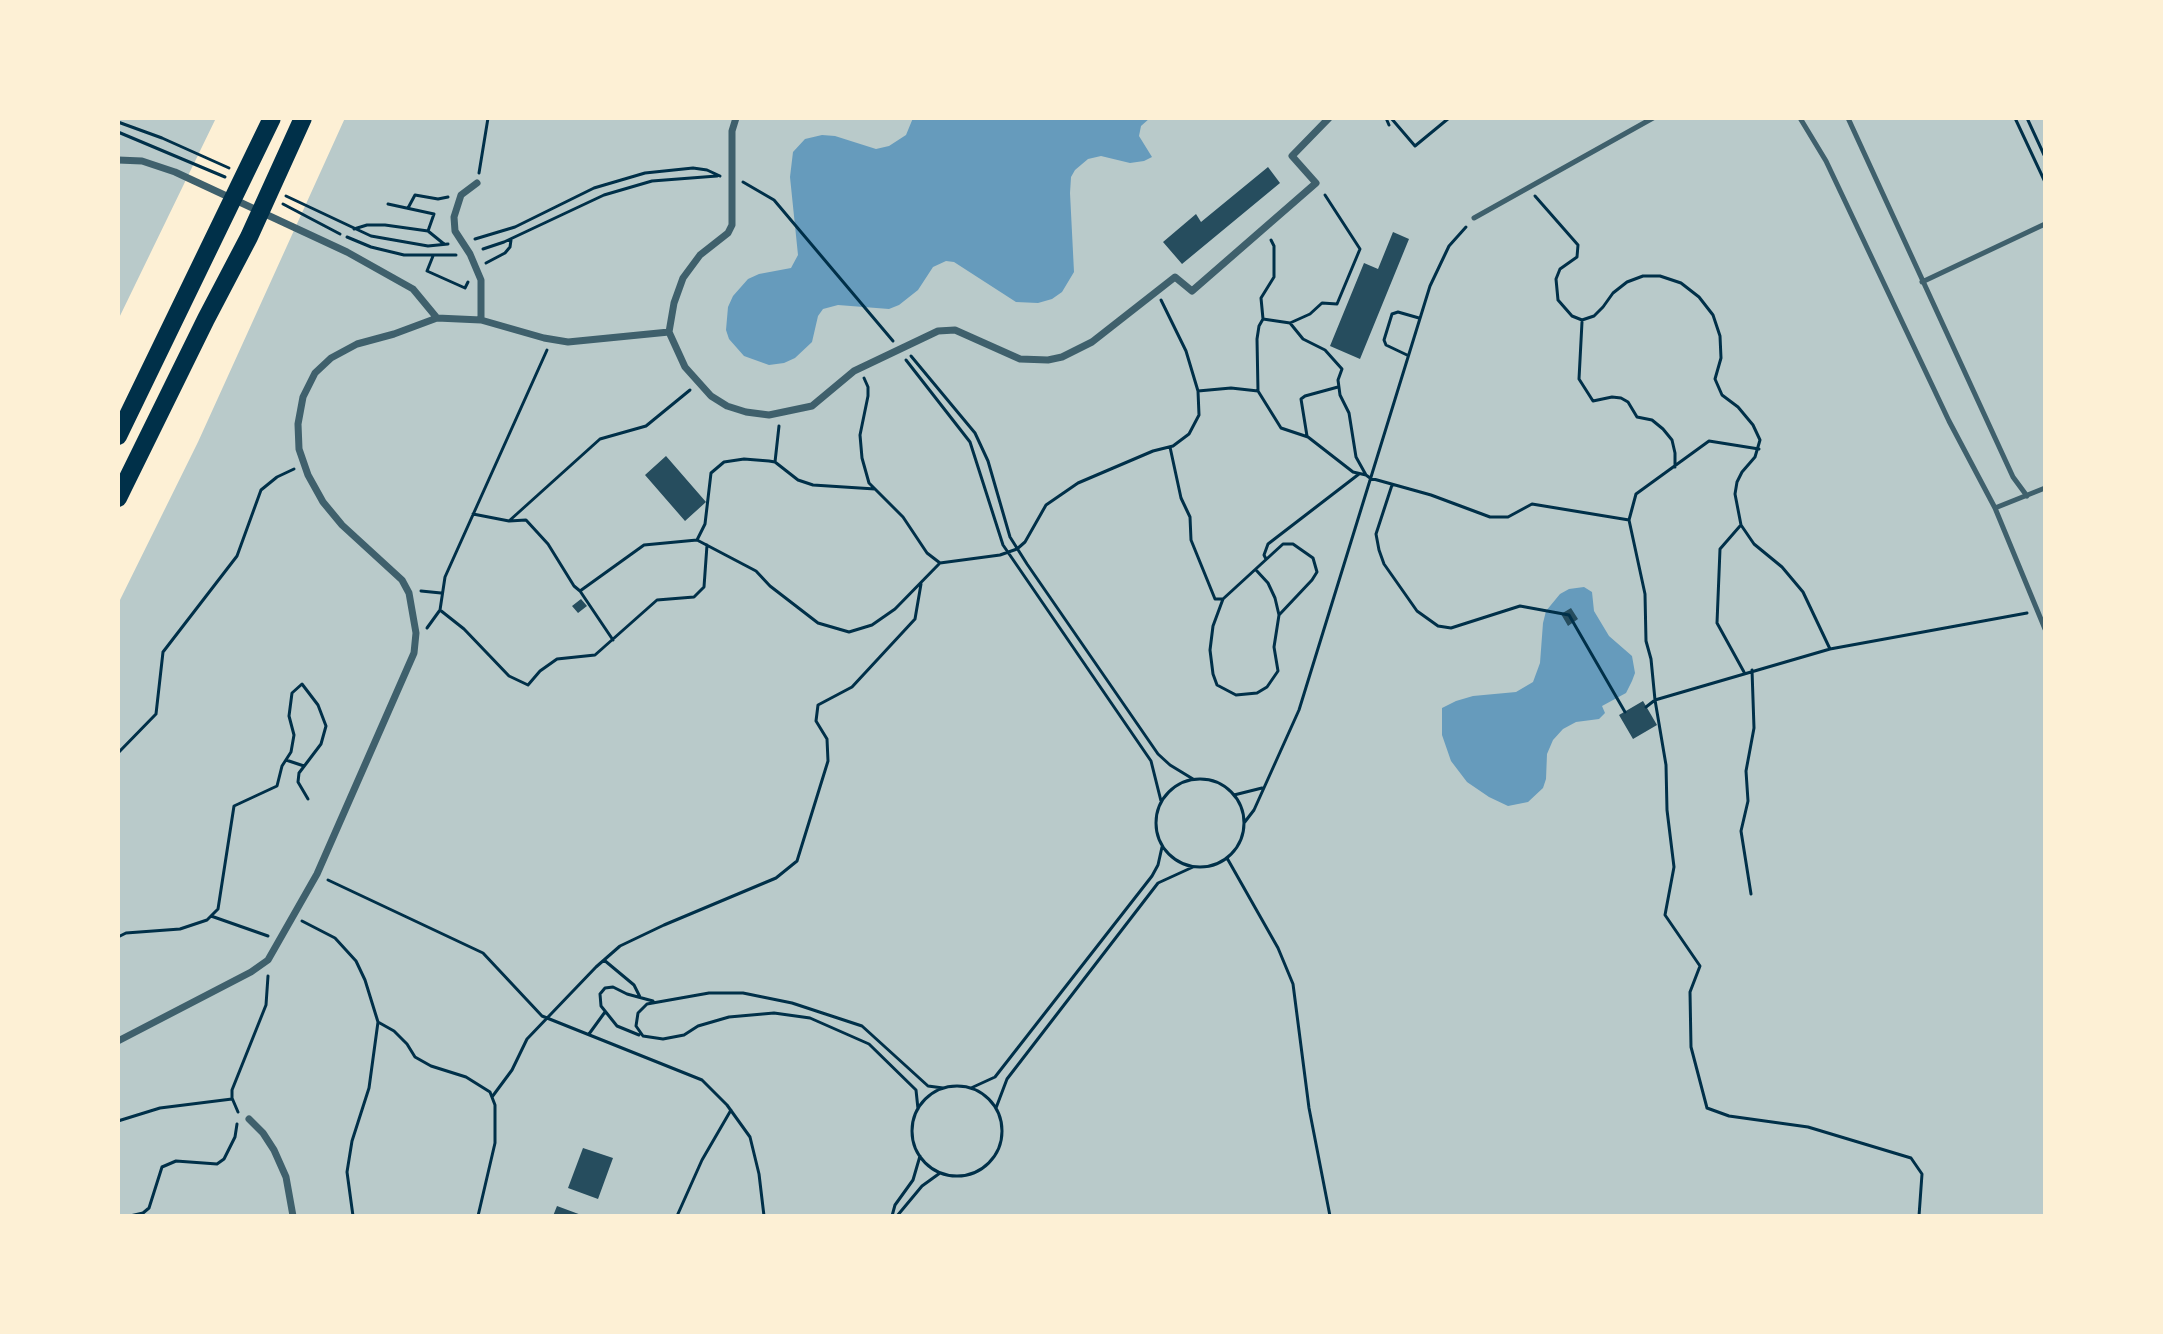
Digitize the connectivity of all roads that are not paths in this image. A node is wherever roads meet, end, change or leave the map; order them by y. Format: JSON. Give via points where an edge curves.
{"nodes":[{"id":1,"x":272,"y":118,"type":"edge"},
{"id":2,"x":303,"y":118,"type":"edge"},
{"id":3,"x":736,"y":118,"type":"edge"},
{"id":4,"x":1329,"y":118,"type":"edge"},
{"id":5,"x":1653,"y":118,"type":"edge"},
{"id":6,"x":1800,"y":118,"type":"edge"},
{"id":7,"x":1848,"y":118,"type":"edge"},
{"id":8,"x":118,"y":160,"type":"edge"},
{"id":9,"x":477,"y":183,"type":"road end"},
{"id":10,"x":1474,"y":218,"type":"road end"},
{"id":11,"x":2045,"y":224,"type":"edge"},
{"id":12,"x":1922,"y":282,"type":"junction"},
{"id":13,"x":437,"y":318,"type":"junction"},
{"id":14,"x":481,"y":320,"type":"junction"},
{"id":15,"x":669,"y":332,"type":"junction"},
{"id":16,"x":118,"y":436,"type":"edge"},
{"id":17,"x":2045,"y":488,"type":"edge"},
{"id":18,"x":2027,"y":496,"type":"junction"},
{"id":19,"x":118,"y":498,"type":"edge"},
{"id":20,"x":1995,"y":508,"type":"junction"},
{"id":21,"x":2045,"y":629,"type":"edge"},
{"id":22,"x":118,"y":1041,"type":"edge"},
{"id":23,"x":249,"y":1119,"type":"dead end"},
{"id":24,"x":293,"y":1216,"type":"edge"}],
"edges":[{"from":1,"to":16,"type":"highway"},
{"from":2,"to":19,"type":"highway"},
{"from":3,"to":15,"type":"street","via":[[731,142],[732,225],[683,278]]},
{"from":4,"to":15,"type":"street","via":[[1292,156],[1316,183],[1192,291],[1175,277],[1092,342],[1062,357],[1020,359],[955,330],[938,331],[854,371],[812,406],[769,415],[727,406],[711,396],[677,352]]},
{"from":5,"to":10,"type":"lane"},
{"from":6,"to":20,"type":"lane","via":[[1826,161]]},
{"from":7,"to":12,"type":"lane"},
{"from":8,"to":13,"type":"street","via":[[142,161],[197,183],[347,252],[413,289]]},
{"from":9,"to":14,"type":"street","via":[[461,195],[454,217],[455,231],[481,280]]},
{"from":11,"to":12,"type":"lane"},
{"from":12,"to":18,"type":"lane","via":[[2013,477]]},
{"from":13,"to":14,"type":"street"},
{"from":13,"to":22,"type":"street","via":[[331,358],[315,373],[303,397],[298,424],[304,464],[342,525],[402,580],[416,633],[414,653],[317,874],[268,960]]},
{"from":14,"to":15,"type":"street","via":[[568,342]]},
{"from":17,"to":18,"type":"lane"},
{"from":18,"to":20,"type":"lane"},
{"from":20,"to":21,"type":"lane"},
{"from":23,"to":24,"type":"street","via":[[274,1150],[286,1177]]}]}
